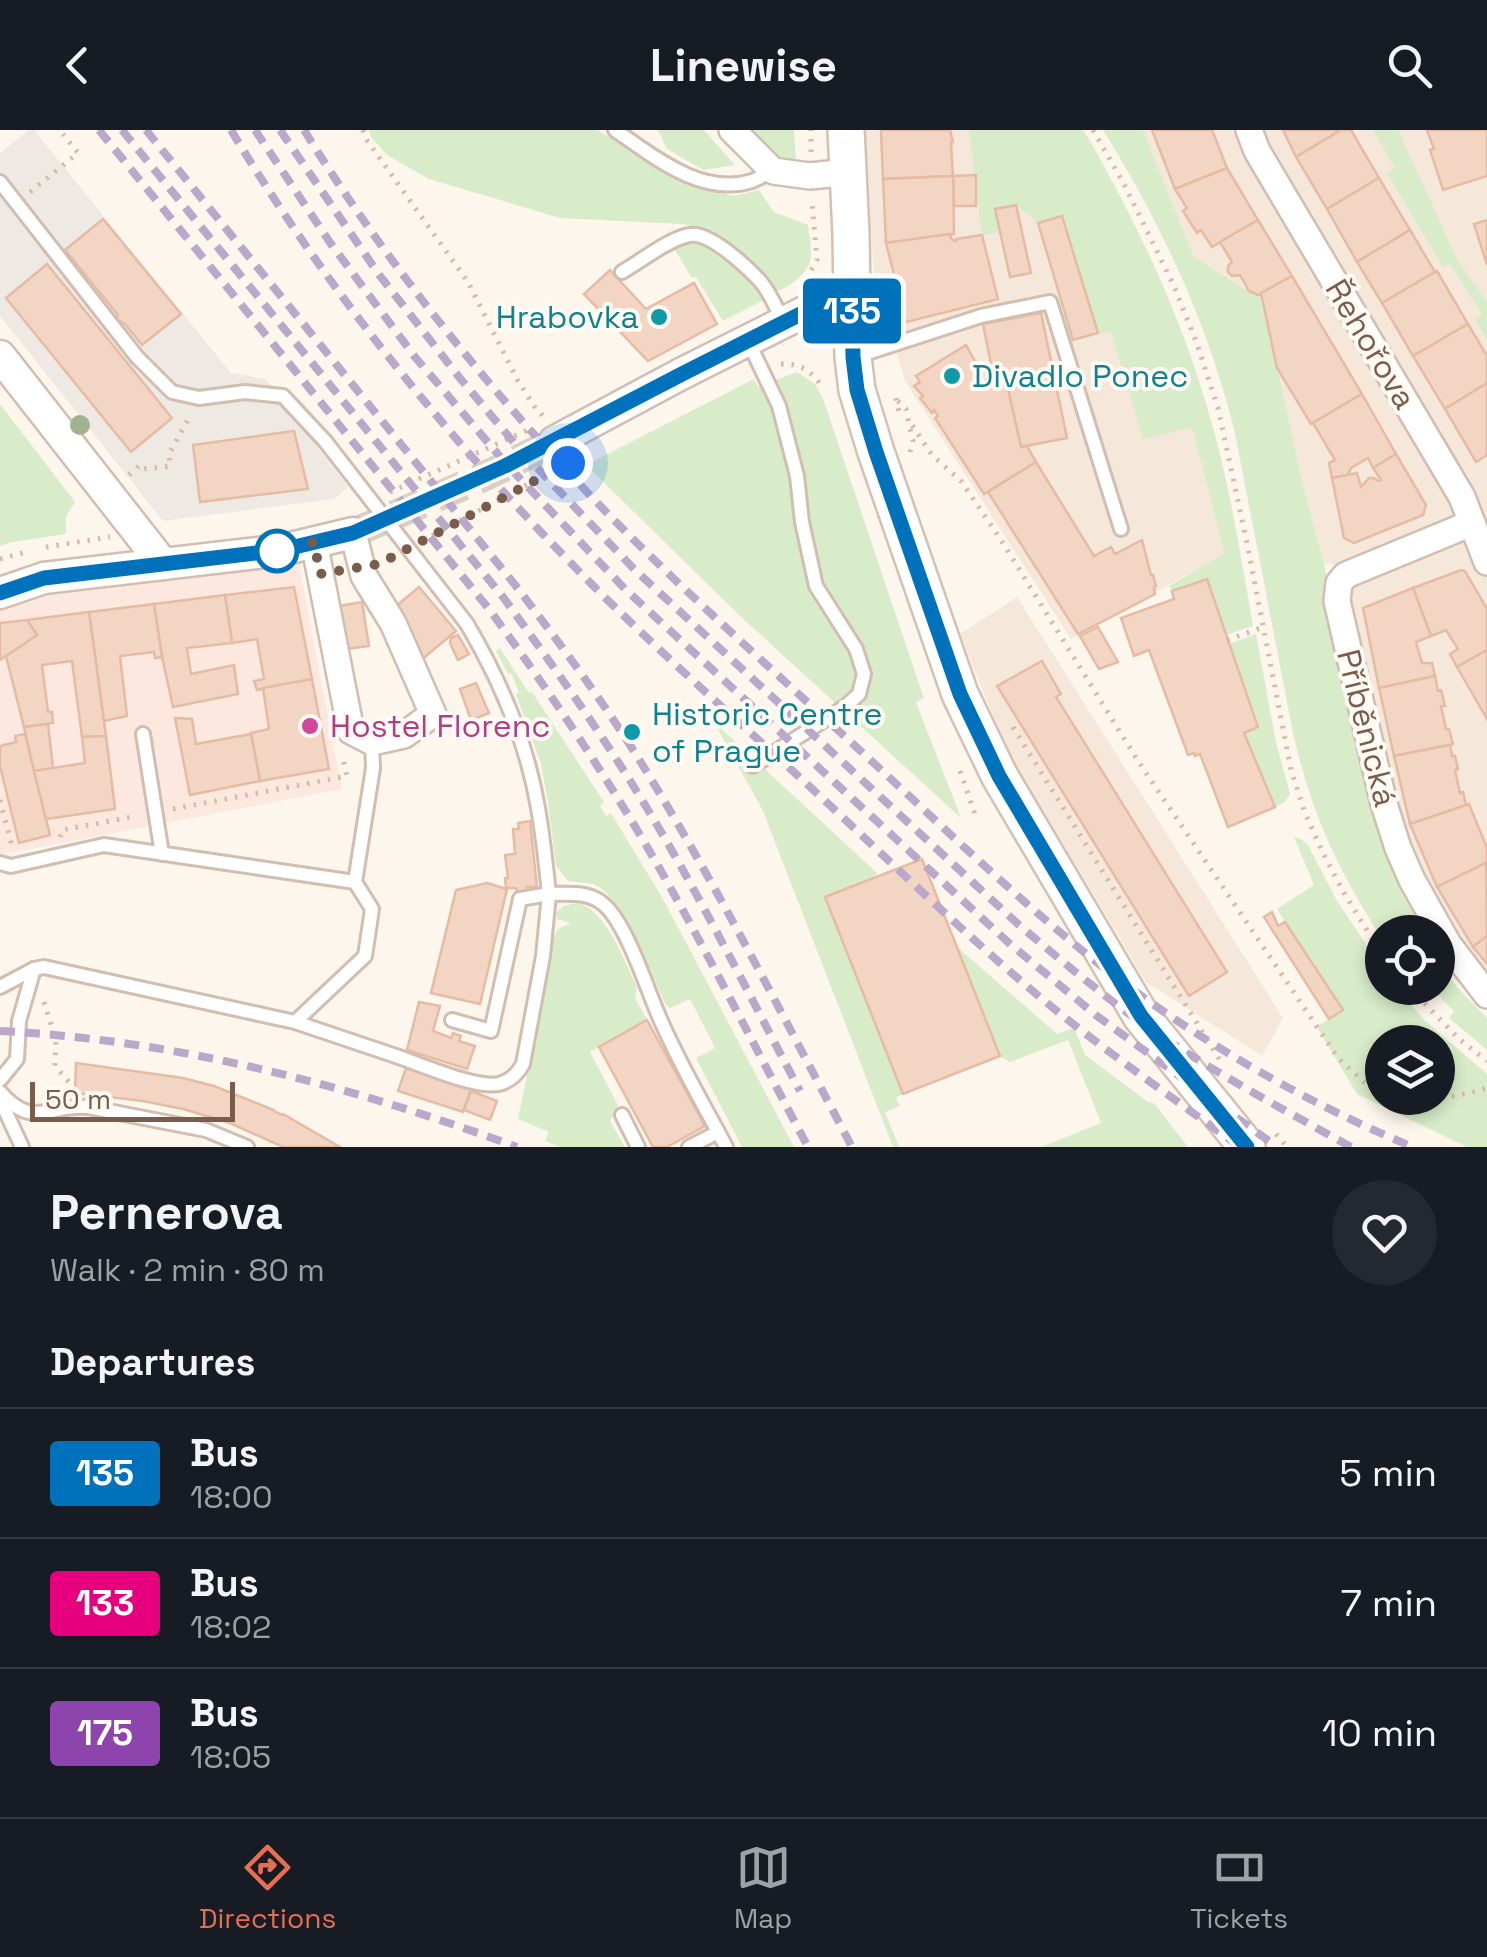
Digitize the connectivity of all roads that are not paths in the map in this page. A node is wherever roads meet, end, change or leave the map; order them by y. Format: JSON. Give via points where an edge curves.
{"nodes":[{"id":1,"x":615,"y":130,"type":"edge"},
{"id":2,"x":732,"y":130,"type":"edge"},
{"id":3,"x":846,"y":130,"type":"edge"},
{"id":4,"x":1249,"y":130,"type":"edge"},
{"id":5,"x":774,"y":170,"type":"junction"},
{"id":6,"x":849,"y":172,"type":"junction"},
{"id":7,"x":0,"y":182,"type":"edge"},
{"id":8,"x":622,"y":272,"type":"dead end"},
{"id":9,"x":852,"y":288,"type":"junction"},
{"id":10,"x":784,"y":324,"type":"junction"},
{"id":11,"x":748,"y":342,"type":"junction"},
{"id":12,"x":0,"y":356,"type":"edge"},
{"id":13,"x":853,"y":357,"type":"junction"},
{"id":14,"x":553,"y":438,"type":"tunnel mouth"},
{"id":15,"x":1472,"y":523,"type":"junction"},
{"id":16,"x":1121,"y":528,"type":"dead end"},
{"id":17,"x":353,"y":533,"type":"joint"},
{"id":18,"x":314,"y":542,"type":"junction"},
{"id":19,"x":1487,"y":562,"type":"edge"},
{"id":20,"x":163,"y":564,"type":"junction"},
{"id":21,"x":0,"y":592,"type":"edge"},
{"id":22,"x":144,"y":734,"type":"dead end"},
{"id":23,"x":372,"y":742,"type":"junction"},
{"id":24,"x":753,"y":766,"type":"dead end"},
{"id":25,"x":162,"y":854,"type":"junction"},
{"id":26,"x":0,"y":863,"type":"edge"},
{"id":27,"x":356,"y":882,"type":"junction"},
{"id":28,"x":549,"y":894,"type":"junction"},
{"id":29,"x":34,"y":969,"type":"junction"},
{"id":30,"x":0,"y":987,"type":"edge"},
{"id":31,"x":1487,"y":995,"type":"edge"},
{"id":32,"x":452,"y":1020,"type":"dead end"},
{"id":33,"x":295,"y":1022,"type":"junction"},
{"id":34,"x":0,"y":1080,"type":"edge"},
{"id":35,"x":0,"y":1095,"type":"edge"},
{"id":36,"x":622,"y":1116,"type":"dead end"},
{"id":37,"x":718,"y":1132,"type":"junction"},
{"id":38,"x":1261,"y":1141,"type":"edge"},
{"id":39,"x":22,"y":1146,"type":"edge"},
{"id":40,"x":247,"y":1147,"type":"edge"},
{"id":41,"x":638,"y":1147,"type":"edge"},
{"id":42,"x":689,"y":1147,"type":"edge"},
{"id":43,"x":726,"y":1147,"type":"edge"}],
"edges":[{"from":1,"to":5,"type":"lane","via":[[703,180],[749,182]]},
{"from":2,"to":5,"type":"street"},
{"from":3,"to":6,"type":"main road"},
{"from":4,"to":15,"type":"street","name":"Řehořova"},
{"from":5,"to":6,"type":"street","via":[[810,176]]},
{"from":6,"to":9,"type":"main road"},
{"from":7,"to":28,"type":"lane","bridge":true,"via":[[172,392],[199,398],[283,396],[326,441],[482,650],[530,770]]},
{"from":8,"to":10,"type":"lane","via":[[688,234],[701,234],[761,282]]},
{"from":9,"to":10,"type":"street"},
{"from":9,"to":13,"type":"main road"},
{"from":10,"to":11,"type":"street"},
{"from":11,"to":14,"type":"street"},
{"from":11,"to":24,"type":"lane","via":[[779,406],[816,586],[864,674],[859,694],[846,706]]},
{"from":12,"to":20,"type":"street"},
{"from":13,"to":16,"type":"lane","via":[[981,316],[1050,302]]},
{"from":13,"to":38,"type":"main road","via":[[876,452],[960,694],[999,776],[1141,1016]]},
{"from":15,"to":19,"type":"street","name":"Řehořova"},
{"from":15,"to":31,"type":"street","name":"Příběnická","via":[[1346,575],[1337,601],[1398,848],[1448,944]]},
{"from":17,"to":18,"type":"street"},
{"from":17,"to":23,"type":"street","via":[[364,576],[433,714],[404,734]]},
{"from":18,"to":20,"type":"street"},
{"from":18,"to":23,"type":"street","via":[[351,731]]},
{"from":20,"to":21,"type":"street","via":[[44,578]]},
{"from":22,"to":25,"type":"lane"},
{"from":23,"to":27,"type":"lane"},
{"from":25,"to":26,"type":"lane","via":[[104,845]]},
{"from":25,"to":27,"type":"lane"},
{"from":27,"to":33,"type":"lane","via":[[372,909],[365,956]]},
{"from":28,"to":32,"type":"lane","via":[[520,899],[491,1032]]},
{"from":28,"to":33,"type":"lane","via":[[522,1064],[510,1079],[490,1084],[457,1077]]},
{"from":28,"to":37,"type":"lane","via":[[585,894],[610,910]]},
{"from":29,"to":30,"type":"lane"},
{"from":29,"to":33,"type":"lane"},
{"from":29,"to":34,"type":"lane","via":[[19,1020],[17,1058]]},
{"from":35,"to":39,"type":"lane"},
{"from":35,"to":40,"type":"lane","via":[[25,1113],[88,1107],[206,1130]]},
{"from":36,"to":41,"type":"lane"},
{"from":37,"to":42,"type":"lane"},
{"from":37,"to":43,"type":"lane"}]}
